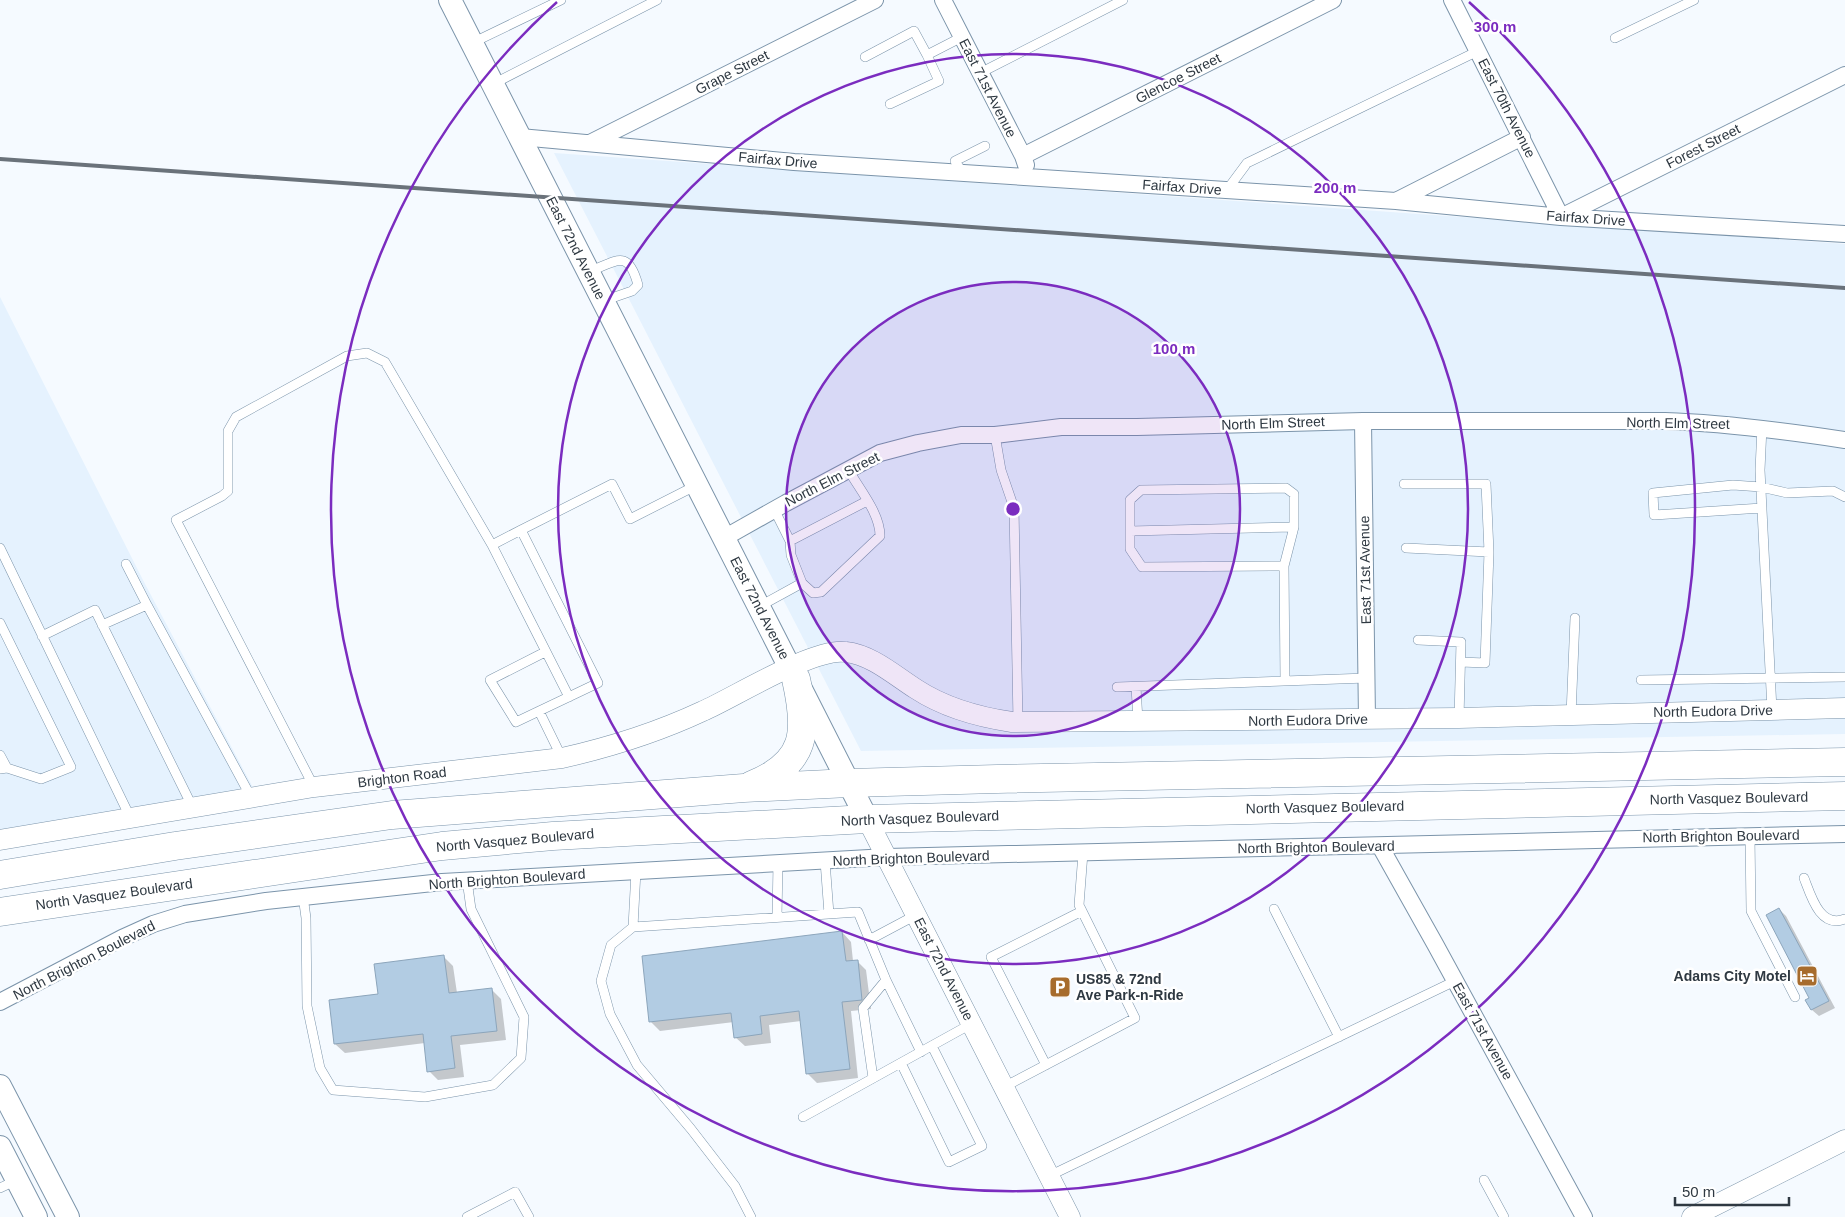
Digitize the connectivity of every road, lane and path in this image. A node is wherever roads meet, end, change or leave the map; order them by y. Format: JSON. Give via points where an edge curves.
{"nodes":[{"id":1,"x":450,"y":0,"type":"edge"},
{"id":2,"x":561,"y":0,"type":"edge"},
{"id":3,"x":657,"y":0,"type":"edge"},
{"id":4,"x":875,"y":0,"type":"edge"},
{"id":5,"x":943,"y":0,"type":"edge"},
{"id":6,"x":1123,"y":0,"type":"edge"},
{"id":7,"x":1334,"y":0,"type":"edge"},
{"id":8,"x":1452,"y":0,"type":"edge"},
{"id":9,"x":1694,"y":0,"type":"edge"},
{"id":10,"x":962,"y":37,"type":"junction"},
{"id":11,"x":1615,"y":38,"type":"dead end"},
{"id":12,"x":472,"y":43,"type":"junction"},
{"id":13,"x":1478,"y":51,"type":"junction"},
{"id":14,"x":927,"y":55,"type":"junction"},
{"id":15,"x":865,"y":57,"type":"dead end"},
{"id":16,"x":980,"y":73,"type":"junction"},
{"id":17,"x":1845,"y":75,"type":"edge"},
{"id":18,"x":493,"y":84,"type":"junction"},
{"id":19,"x":890,"y":104,"type":"dead end"},
{"id":20,"x":520,"y":137,"type":"junction"},
{"id":21,"x":1522,"y":137,"type":"junction"},
{"id":22,"x":590,"y":143,"type":"junction"},
{"id":23,"x":986,"y":146,"type":"dead end"},
{"id":24,"x":1023,"y":156,"type":"junction"},
{"id":25,"x":962,"y":172,"type":"junction"},
{"id":26,"x":1029,"y":177,"type":"junction"},
{"id":27,"x":1227,"y":190,"type":"junction"},
{"id":28,"x":1396,"y":201,"type":"junction"},
{"id":29,"x":1561,"y":217,"type":"junction"},
{"id":30,"x":1845,"y":234,"type":"edge"},
{"id":31,"x":588,"y":272,"type":"junction"},
{"id":32,"x":603,"y":302,"type":"junction"},
{"id":33,"x":1363,"y":421,"type":"junction"},
{"id":34,"x":1762,"y":427,"type":"junction"},
{"id":35,"x":995,"y":435,"type":"junction"},
{"id":36,"x":1845,"y":440,"type":"edge"},
{"id":37,"x":848,"y":469,"type":"junction"},
{"id":38,"x":1404,"y":484,"type":"dead end"},
{"id":39,"x":697,"y":485,"type":"junction"},
{"id":40,"x":1761,"y":487,"type":"junction"},
{"id":41,"x":1845,"y":497,"type":"edge"},
{"id":42,"x":867,"y":501,"type":"junction"},
{"id":43,"x":1762,"y":508,"type":"junction"},
{"id":44,"x":774,"y":509,"type":"junction"},
{"id":45,"x":1294,"y":527,"type":"junction"},
{"id":46,"x":521,"y":530,"type":"junction"},
{"id":47,"x":1130,"y":530,"type":"junction"},
{"id":48,"x":724,"y":538,"type":"junction"},
{"id":49,"x":790,"y":541,"type":"junction"},
{"id":50,"x":492,"y":545,"type":"junction"},
{"id":51,"x":0,"y":548,"type":"edge"},
{"id":52,"x":1406,"y":548,"type":"dead end"},
{"id":53,"x":1489,"y":552,"type":"junction"},
{"id":54,"x":126,"y":564,"type":"dead end"},
{"id":55,"x":1284,"y":566,"type":"junction"},
{"id":56,"x":802,"y":584,"type":"junction"},
{"id":57,"x":147,"y":605,"type":"junction"},
{"id":58,"x":759,"y":606,"type":"junction"},
{"id":59,"x":1575,"y":618,"type":"dead end"},
{"id":60,"x":0,"y":623,"type":"edge"},
{"id":61,"x":102,"y":625,"type":"junction"},
{"id":62,"x":42,"y":636,"type":"junction"},
{"id":63,"x":1418,"y":640,"type":"dead end"},
{"id":64,"x":545,"y":652,"type":"junction"},
{"id":65,"x":1461,"y":662,"type":"junction"},
{"id":66,"x":793,"y":673,"type":"junction"},
{"id":67,"x":1845,"y":677,"type":"edge"},
{"id":68,"x":1367,"y":678,"type":"junction"},
{"id":69,"x":1771,"y":678,"type":"junction"},
{"id":70,"x":1641,"y":680,"type":"dead end"},
{"id":71,"x":1285,"y":681,"type":"junction"},
{"id":72,"x":1117,"y":687,"type":"dead end"},
{"id":73,"x":1136,"y":687,"type":"junction"},
{"id":74,"x":569,"y":697,"type":"junction"},
{"id":75,"x":1845,"y":708,"type":"edge"},
{"id":76,"x":1772,"y":710,"type":"junction"},
{"id":77,"x":538,"y":711,"type":"junction"},
{"id":78,"x":1571,"y":715,"type":"junction"},
{"id":79,"x":1459,"y":718,"type":"junction"},
{"id":80,"x":1367,"y":719,"type":"junction"},
{"id":81,"x":1138,"y":721,"type":"junction"},
{"id":82,"x":1018,"y":722,"type":"junction"},
{"id":83,"x":0,"y":755,"type":"edge"},
{"id":84,"x":562,"y":758,"type":"junction"},
{"id":85,"x":1845,"y":762,"type":"edge"},
{"id":86,"x":3,"y":768,"type":"edge"},
{"id":87,"x":849,"y":783,"type":"junction"},
{"id":88,"x":314,"y":788,"type":"junction"},
{"id":89,"x":744,"y":788,"type":"junction"},
{"id":90,"x":1845,"y":796,"type":"edge"},
{"id":91,"x":251,"y":798,"type":"junction"},
{"id":92,"x":193,"y":808,"type":"junction"},
{"id":93,"x":867,"y":818,"type":"junction"},
{"id":94,"x":131,"y":819,"type":"junction"},
{"id":95,"x":1845,"y":834,"type":"edge"},
{"id":96,"x":1750,"y":836,"type":"junction"},
{"id":97,"x":0,"y":840,"type":"edge"},
{"id":98,"x":1380,"y":846,"type":"junction"},
{"id":99,"x":1083,"y":853,"type":"junction"},
{"id":100,"x":887,"y":857,"type":"junction"},
{"id":101,"x":825,"y":861,"type":"junction"},
{"id":102,"x":778,"y":863,"type":"junction"},
{"id":103,"x":636,"y":871,"type":"junction"},
{"id":104,"x":0,"y":874,"type":"edge"},
{"id":105,"x":1804,"y":878,"type":"dead end"},
{"id":106,"x":467,"y":880,"type":"junction"},
{"id":107,"x":303,"y":896,"type":"junction"},
{"id":108,"x":1274,"y":909,"type":"dead end"},
{"id":109,"x":1082,"y":911,"type":"junction"},
{"id":110,"x":0,"y":912,"type":"edge"},
{"id":111,"x":829,"y":914,"type":"junction"},
{"id":112,"x":916,"y":915,"type":"junction"},
{"id":113,"x":777,"y":917,"type":"junction"},
{"id":114,"x":1845,"y":919,"type":"edge"},
{"id":115,"x":633,"y":927,"type":"junction"},
{"id":116,"x":869,"y":940,"type":"junction"},
{"id":117,"x":886,"y":980,"type":"junction"},
{"id":118,"x":1455,"y":981,"type":"junction"},
{"id":119,"x":1795,"y":997,"type":"dead end"},
{"id":120,"x":0,"y":1002,"type":"edge"},
{"id":121,"x":972,"y":1024,"type":"junction"},
{"id":122,"x":1339,"y":1037,"type":"junction"},
{"id":123,"x":932,"y":1046,"type":"junction"},
{"id":124,"x":921,"y":1052,"type":"junction"},
{"id":125,"x":901,"y":1063,"type":"junction"},
{"id":126,"x":1046,"y":1065,"type":"junction"},
{"id":127,"x":873,"y":1078,"type":"junction"},
{"id":128,"x":0,"y":1086,"type":"edge"},
{"id":129,"x":1004,"y":1087,"type":"junction"},
{"id":130,"x":803,"y":1117,"type":"dead end"},
{"id":131,"x":1845,"y":1140,"type":"edge"},
{"id":132,"x":0,"y":1147,"type":"edge"},
{"id":133,"x":1050,"y":1176,"type":"junction"},
{"id":134,"x":1484,"y":1180,"type":"dead end"},
{"id":135,"x":8,"y":1184,"type":"edge"},
{"id":136,"x":36,"y":1217,"type":"edge"},
{"id":137,"x":68,"y":1217,"type":"edge"},
{"id":138,"x":467,"y":1217,"type":"edge"},
{"id":139,"x":529,"y":1217,"type":"edge"},
{"id":140,"x":751,"y":1217,"type":"edge"},
{"id":141,"x":1070,"y":1217,"type":"edge"},
{"id":142,"x":1504,"y":1217,"type":"edge"},
{"id":143,"x":1584,"y":1217,"type":"edge"},
{"id":144,"x":1692,"y":1217,"type":"edge"}],
"edges":[{"from":1,"to":12,"type":"main road","name":"East 72nd Avenue"},
{"from":2,"to":12,"type":"lane"},
{"from":3,"to":18,"type":"lane"},
{"from":4,"to":22,"type":"street","name":"Grape Street"},
{"from":5,"to":10,"type":"street","name":"East 71st Avenue"},
{"from":6,"to":16,"type":"lane"},
{"from":7,"to":24,"type":"street","name":"Glencoe Street"},
{"from":8,"to":13,"type":"street","name":"East 70th Avenue"},
{"from":9,"to":11,"type":"lane"},
{"from":10,"to":14,"type":"lane"},
{"from":10,"to":16,"type":"street","name":"East 71st Avenue"},
{"from":12,"to":18,"type":"main road","name":"East 72nd Avenue"},
{"from":13,"to":21,"type":"street","name":"East 70th Avenue"},
{"from":13,"to":27,"type":"lane","via":[[1247,164]]},
{"from":14,"to":15,"type":"lane","via":[[914,31]]},
{"from":14,"to":19,"type":"lane","via":[[939,81]]},
{"from":16,"to":24,"type":"street","name":"East 71st Avenue"},
{"from":17,"to":29,"type":"street","name":"Forest Street"},
{"from":18,"to":20,"type":"main road","name":"East 72nd Avenue"},
{"from":20,"to":22,"type":"street","name":"Fairfax Drive"},
{"from":20,"to":31,"type":"main road","name":"East 72nd Avenue"},
{"from":21,"to":28,"type":"street"},
{"from":21,"to":29,"type":"street","name":"East 70th Avenue"},
{"from":22,"to":25,"type":"street","name":"Fairfax Drive","via":[[794,162]]},
{"from":23,"to":25,"type":"lane","via":[[956,160]]},
{"from":24,"to":26,"type":"street","name":"East 71st Avenue"},
{"from":25,"to":26,"type":"street","name":"Fairfax Drive"},
{"from":26,"to":27,"type":"street","name":"Fairfax Drive"},
{"from":27,"to":28,"type":"street","name":"Fairfax Drive"},
{"from":28,"to":29,"type":"street","name":"Fairfax Drive"},
{"from":29,"to":30,"type":"street","name":"Fairfax Drive"},
{"from":31,"to":32,"type":"main road","name":"East 72nd Avenue"},
{"from":31,"to":32,"type":"lane","via":[[620,260],[633,268],[638,285],[632,291]]},
{"from":32,"to":39,"type":"main road","name":"East 72nd Avenue"},
{"from":33,"to":34,"type":"street","name":"North Elm Street","via":[[1665,421]]},
{"from":33,"to":35,"type":"street","name":"North Elm Street","via":[[1061,427]]},
{"from":33,"to":68,"type":"street","name":"East 71st Avenue"},
{"from":34,"to":36,"type":"street","name":"North Elm Street"},
{"from":34,"to":40,"type":"lane"},
{"from":35,"to":37,"type":"street","name":"North Elm Street","via":[[961,435],[918,443],[880,453]]},
{"from":35,"to":82,"type":"lane","via":[[1001,470],[1014,508]]},
{"from":37,"to":42,"type":"lane"},
{"from":37,"to":44,"type":"street","name":"North Elm Street"},
{"from":38,"to":53,"type":"lane","via":[[1486,484]]},
{"from":39,"to":46,"type":"lane","via":[[630,519],[612,484]]},
{"from":39,"to":48,"type":"main road","name":"East 72nd Avenue"},
{"from":40,"to":41,"type":"lane","via":[[1787,493],[1833,491]]},
{"from":40,"to":43,"type":"lane"},
{"from":40,"to":43,"type":"lane","via":[[1733,485],[1653,493],[1654,516]]},
{"from":42,"to":49,"type":"lane"},
{"from":42,"to":56,"type":"lane","via":[[876,517],[880,536],[821,592],[813,593]]},
{"from":43,"to":69,"type":"lane"},
{"from":44,"to":48,"type":"street","name":"North Elm Street"},
{"from":44,"to":49,"type":"lane"},
{"from":45,"to":47,"type":"lane"},
{"from":45,"to":47,"type":"lane","via":[[1294,494],[1286,488],[1140,490],[1130,500]]},
{"from":45,"to":55,"type":"lane"},
{"from":46,"to":50,"type":"lane"},
{"from":46,"to":74,"type":"lane","via":[[598,683]]},
{"from":47,"to":55,"type":"lane","via":[[1130,549],[1142,567]]},
{"from":48,"to":58,"type":"main road","name":"East 72nd Avenue"},
{"from":49,"to":56,"type":"lane","via":[[791,555]]},
{"from":50,"to":64,"type":"lane"},
{"from":50,"to":88,"type":"lane","via":[[385,362],[368,353],[347,356],[236,417],[228,431],[228,491],[176,520]]},
{"from":51,"to":62,"type":"lane"},
{"from":52,"to":53,"type":"lane"},
{"from":53,"to":65,"type":"lane","via":[[1485,663]]},
{"from":54,"to":57,"type":"lane"},
{"from":55,"to":71,"type":"lane"},
{"from":56,"to":58,"type":"lane"},
{"from":57,"to":61,"type":"lane"},
{"from":57,"to":91,"type":"lane"},
{"from":58,"to":66,"type":"main road","name":"East 72nd Avenue"},
{"from":59,"to":78,"type":"lane"},
{"from":60,"to":86,"type":"lane","via":[[70,767],[41,779]]},
{"from":61,"to":62,"type":"lane","via":[[95,610]]},
{"from":61,"to":92,"type":"lane"},
{"from":62,"to":94,"type":"lane"},
{"from":63,"to":65,"type":"lane","via":[[1461,642]]},
{"from":64,"to":74,"type":"lane"},
{"from":64,"to":77,"type":"lane","via":[[490,680],[516,722]]},
{"from":65,"to":79,"type":"lane"},
{"from":66,"to":82,"type":"street","name":"North Eudora Drive","via":[[822,654],[846,652],[872,661],[929,697],[958,709],[991,719]]},
{"from":66,"to":84,"type":"street","name":"Brighton Road","via":[[647,734]]},
{"from":66,"to":87,"type":"main road","name":"East 72nd Avenue"},
{"from":66,"to":89,"type":"highway","via":[[803,716],[795,754],[777,773]]},
{"from":67,"to":69,"type":"lane"},
{"from":68,"to":71,"type":"lane"},
{"from":68,"to":80,"type":"street","name":"East 71st Avenue"},
{"from":69,"to":70,"type":"lane"},
{"from":69,"to":76,"type":"lane"},
{"from":71,"to":73,"type":"lane"},
{"from":72,"to":73,"type":"lane"},
{"from":73,"to":81,"type":"lane"},
{"from":74,"to":77,"type":"lane"},
{"from":75,"to":76,"type":"street","name":"North Eudora Drive"},
{"from":76,"to":78,"type":"street","name":"North Eudora Drive"},
{"from":77,"to":84,"type":"lane"},
{"from":78,"to":79,"type":"street","name":"North Eudora Drive"},
{"from":79,"to":80,"type":"street","name":"North Eudora Drive"},
{"from":80,"to":81,"type":"street","name":"North Eudora Drive"},
{"from":81,"to":82,"type":"street","name":"North Eudora Drive"},
{"from":83,"to":86,"type":"lane"},
{"from":84,"to":88,"type":"street","name":"Brighton Road"},
{"from":85,"to":87,"type":"highway"},
{"from":87,"to":89,"type":"highway"},
{"from":87,"to":93,"type":"main road","name":"East 72nd Avenue"},
{"from":88,"to":91,"type":"street","name":"Brighton Road"},
{"from":89,"to":104,"type":"highway","via":[[392,816]]},
{"from":90,"to":93,"type":"highway","name":"North Vasquez Boulevard"},
{"from":91,"to":92,"type":"street","name":"Brighton Road"},
{"from":92,"to":94,"type":"street","name":"Brighton Road"},
{"from":93,"to":100,"type":"street","name":"East 72nd Avenue"},
{"from":93,"to":110,"type":"highway","name":"North Vasquez Boulevard","via":[[490,841]]},
{"from":94,"to":97,"type":"street","name":"Brighton Road"},
{"from":95,"to":96,"type":"street","name":"North Brighton Boulevard"},
{"from":96,"to":98,"type":"street","name":"North Brighton Boulevard"},
{"from":96,"to":119,"type":"lane","via":[[1751,911]]},
{"from":98,"to":99,"type":"street","name":"North Brighton Boulevard"},
{"from":98,"to":118,"type":"street","name":"East 71st Avenue"},
{"from":99,"to":100,"type":"street","name":"North Brighton Boulevard"},
{"from":99,"to":109,"type":"lane","via":[[1079,905]]},
{"from":100,"to":101,"type":"street","name":"North Brighton Boulevard"},
{"from":100,"to":112,"type":"street","name":"East 72nd Avenue"},
{"from":101,"to":102,"type":"street","name":"North Brighton Boulevard"},
{"from":101,"to":111,"type":"lane"},
{"from":102,"to":103,"type":"street","name":"North Brighton Boulevard"},
{"from":102,"to":113,"type":"lane"},
{"from":103,"to":106,"type":"street","name":"North Brighton Boulevard"},
{"from":103,"to":115,"type":"lane"},
{"from":105,"to":114,"type":"lane","via":[[1822,916],[1829,921]]},
{"from":106,"to":107,"type":"street","name":"North Brighton Boulevard"},
{"from":106,"to":107,"type":"lane","via":[[471,909],[524,1017],[521,1058],[492,1085],[425,1097],[333,1090],[320,1068],[307,1006]]},
{"from":107,"to":120,"type":"street","name":"North Brighton Boulevard","via":[[194,912],[153,924]]},
{"from":108,"to":122,"type":"lane"},
{"from":109,"to":126,"type":"lane","via":[[1135,1018]]},
{"from":109,"to":126,"type":"lane","via":[[991,957]]},
{"from":111,"to":113,"type":"lane"},
{"from":111,"to":116,"type":"lane","via":[[858,912]]},
{"from":112,"to":116,"type":"lane"},
{"from":112,"to":121,"type":"street","name":"East 72nd Avenue"},
{"from":113,"to":115,"type":"lane"},
{"from":115,"to":140,"type":"lane","via":[[611,945],[601,981],[610,1014],[637,1065],[735,1186]]},
{"from":116,"to":117,"type":"lane"},
{"from":117,"to":124,"type":"lane"},
{"from":117,"to":127,"type":"lane","via":[[863,1008]]},
{"from":118,"to":122,"type":"lane"},
{"from":118,"to":143,"type":"street","name":"East 71st Avenue"},
{"from":121,"to":123,"type":"lane"},
{"from":121,"to":129,"type":"street","name":"East 72nd Avenue"},
{"from":122,"to":133,"type":"lane"},
{"from":123,"to":124,"type":"lane"},
{"from":123,"to":125,"type":"lane","via":[[982,1146],[949,1162]]},
{"from":124,"to":125,"type":"lane"},
{"from":125,"to":127,"type":"lane"},
{"from":126,"to":129,"type":"lane"},
{"from":127,"to":130,"type":"lane"},
{"from":128,"to":137,"type":"main road"},
{"from":129,"to":133,"type":"street","name":"East 72nd Avenue"},
{"from":131,"to":144,"type":"street"},
{"from":132,"to":135,"type":"main road"},
{"from":133,"to":141,"type":"street","name":"East 72nd Avenue"},
{"from":134,"to":142,"type":"lane"},
{"from":135,"to":136,"type":"main road"},
{"from":138,"to":139,"type":"lane","via":[[515,1192]]}]}
